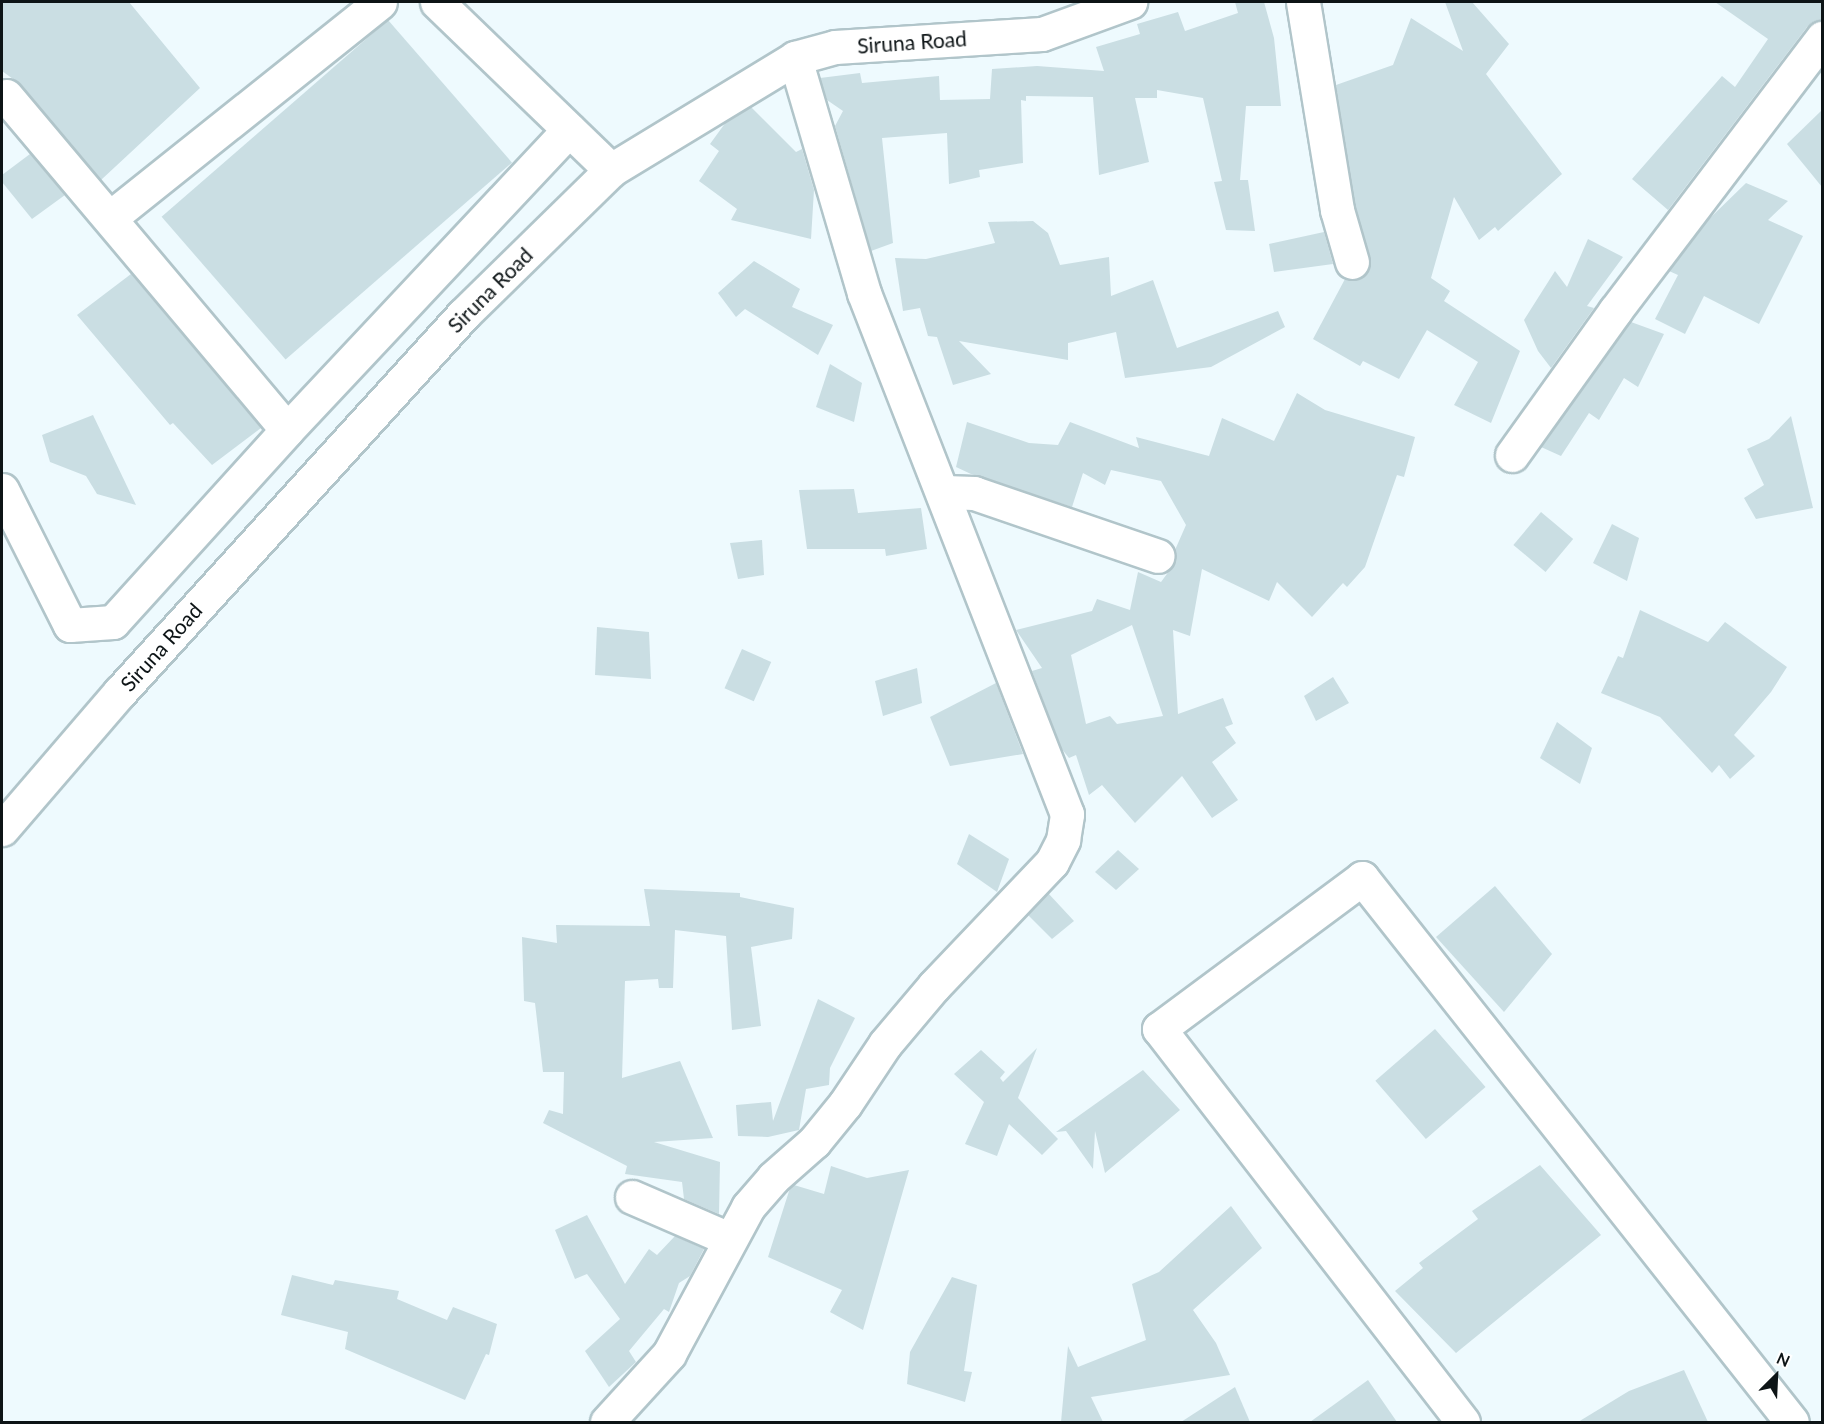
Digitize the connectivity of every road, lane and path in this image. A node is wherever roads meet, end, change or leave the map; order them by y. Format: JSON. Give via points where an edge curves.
{"nodes":[{"id":1,"x":380,"y":2,"type":"edge"},
{"id":2,"x":437,"y":2,"type":"edge"},
{"id":3,"x":1126,"y":2,"type":"edge"},
{"id":4,"x":1303,"y":2,"type":"edge"},
{"id":5,"x":1822,"y":38,"type":"edge"},
{"id":6,"x":795,"y":58,"type":"junction"},
{"id":7,"x":6,"y":96,"type":"dead end"},
{"id":8,"x":569,"y":130,"type":"junction"},
{"id":9,"x":611,"y":170,"type":"junction"},
{"id":10,"x":111,"y":217,"type":"junction"},
{"id":11,"x":1352,"y":262,"type":"dead end"},
{"id":12,"x":287,"y":430,"type":"junction"},
{"id":13,"x":1512,"y":455,"type":"dead end"},
{"id":14,"x":2,"y":490,"type":"edge"},
{"id":15,"x":944,"y":492,"type":"junction"},
{"id":16,"x":1158,"y":556,"type":"dead end"},
{"id":17,"x":2,"y":829,"type":"edge"},
{"id":18,"x":632,"y":1197,"type":"dead end"},
{"id":19,"x":729,"y":1239,"type":"junction"},
{"id":20,"x":607,"y":1422,"type":"edge"},
{"id":21,"x":1463,"y":1422,"type":"edge"},
{"id":22,"x":1792,"y":1422,"type":"edge"}],
"edges":[{"from":1,"to":10,"type":"street"},
{"from":2,"to":8,"type":"street"},
{"from":3,"to":6,"type":"street","name":"Siruna Road","via":[[1042,34],[835,47]]},
{"from":4,"to":11,"type":"street","via":[[1337,210]]},
{"from":5,"to":13,"type":"street","via":[[1615,311]]},
{"from":6,"to":9,"type":"street","name":"Siruna Road"},
{"from":6,"to":15,"type":"street","via":[[864,293],[898,387]]},
{"from":7,"to":10,"type":"street"},
{"from":8,"to":9,"type":"street"},
{"from":8,"to":12,"type":"street"},
{"from":9,"to":17,"type":"street","name":"Siruna Road","via":[[455,324],[120,692]]},
{"from":10,"to":12,"type":"street"},
{"from":12,"to":14,"type":"street","via":[[112,622],[70,625]]},
{"from":15,"to":16,"type":"street","via":[[974,493]]},
{"from":15,"to":19,"type":"street","via":[[1059,786],[1067,814],[1063,840],[1052,862],[927,994],[885,1044],[845,1104],[814,1142],[773,1178]]},
{"from":18,"to":19,"type":"street"},
{"from":19,"to":20,"type":"street","via":[[669,1354]]},
{"from":21,"to":22,"type":"street","via":[[1159,1029],[1362,878]]}]}
